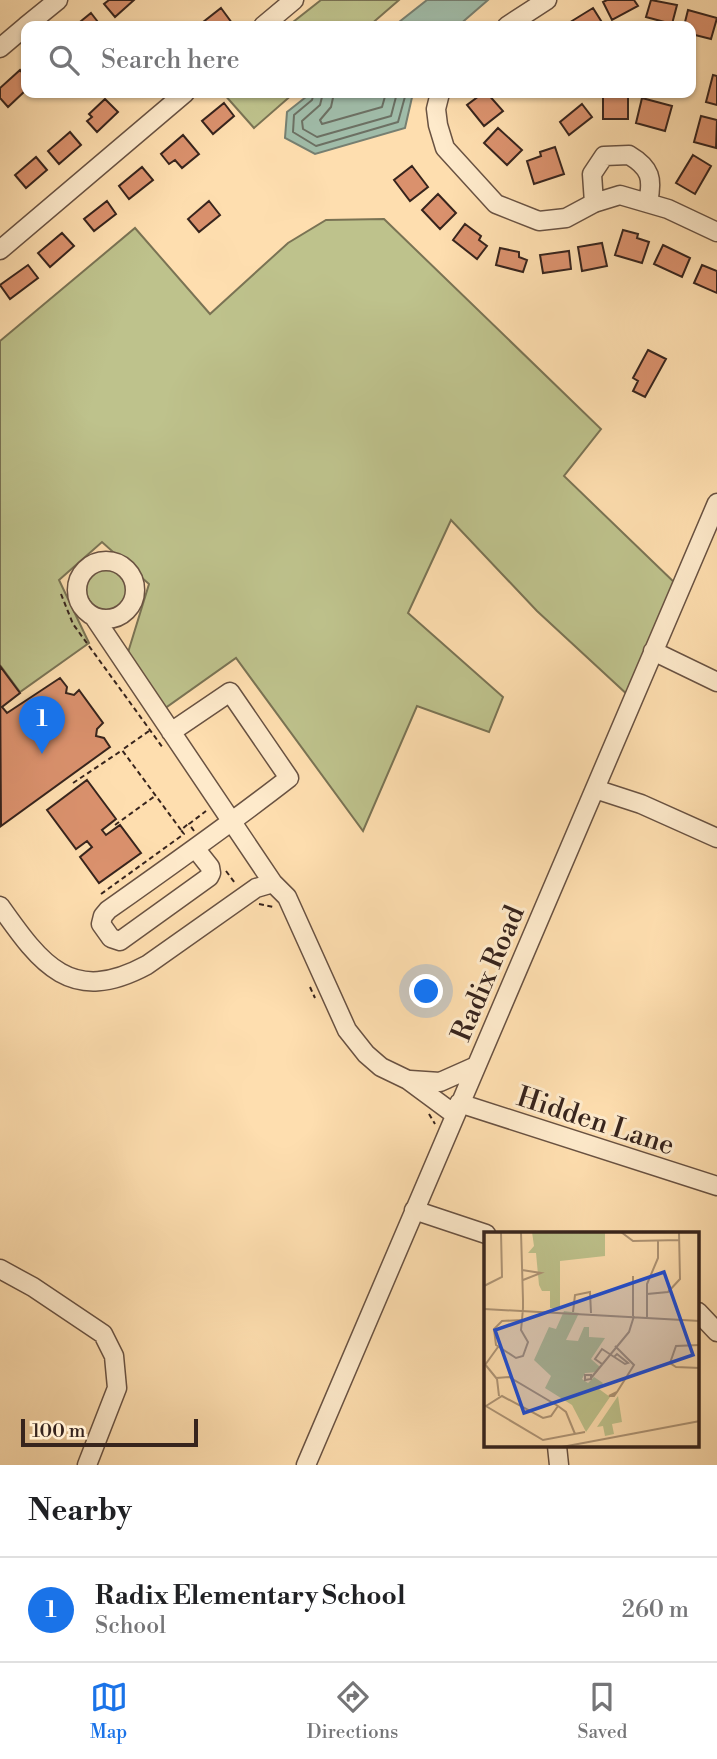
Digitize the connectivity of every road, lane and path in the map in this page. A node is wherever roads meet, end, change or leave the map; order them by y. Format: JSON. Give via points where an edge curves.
{"nodes":[{"id":1,"x":58,"y":0,"type":"edge"},
{"id":2,"x":294,"y":0,"type":"edge"},
{"id":3,"x":547,"y":0,"type":"edge"},
{"id":4,"x":32,"y":21,"type":"edge"},
{"id":5,"x":269,"y":21,"type":"edge"},
{"id":6,"x":515,"y":21,"type":"edge"},
{"id":7,"x":21,"y":30,"type":"edge"},
{"id":8,"x":0,"y":48,"type":"edge"},
{"id":9,"x":179,"y":98,"type":"edge"},
{"id":10,"x":439,"y":98,"type":"edge"},
{"id":11,"x":648,"y":202,"type":"junction"},
{"id":12,"x":594,"y":203,"type":"junction"},
{"id":13,"x":717,"y":232,"type":"edge"},
{"id":14,"x":0,"y":250,"type":"edge"},
{"id":15,"x":717,"y":503,"type":"edge"},
{"id":16,"x":61,"y":594,"type":"dead end"},
{"id":17,"x":94,"y":617,"type":"dead end"},
{"id":18,"x":653,"y":651,"type":"junction"},
{"id":19,"x":717,"y":682,"type":"edge"},
{"id":20,"x":150,"y":730,"type":"junction"},
{"id":21,"x":171,"y":732,"type":"junction"},
{"id":22,"x":122,"y":750,"type":"junction"},
{"id":23,"x":164,"y":750,"type":"dead end"},
{"id":24,"x":73,"y":783,"type":"dead end"},
{"id":25,"x":595,"y":789,"type":"junction"},
{"id":26,"x":155,"y":796,"type":"junction"},
{"id":27,"x":208,"y":810,"type":"dead end"},
{"id":28,"x":232,"y":822,"type":"junction"},
{"id":29,"x":189,"y":824,"type":"junction"},
{"id":30,"x":115,"y":825,"type":"dead end"},
{"id":31,"x":181,"y":830,"type":"junction"},
{"id":32,"x":717,"y":838,"type":"edge"},
{"id":33,"x":197,"y":843,"type":"junction"},
{"id":34,"x":273,"y":883,"type":"junction"},
{"id":35,"x":102,"y":894,"type":"dead end"},
{"id":36,"x":0,"y":906,"type":"edge"},
{"id":37,"x":476,"y":1066,"type":"junction"},
{"id":38,"x":408,"y":1080,"type":"junction"},
{"id":39,"x":457,"y":1109,"type":"junction"},
{"id":40,"x":717,"y":1186,"type":"edge"},
{"id":41,"x":414,"y":1210,"type":"junction"},
{"id":42,"x":484,"y":1233,"type":"edge"},
{"id":43,"x":0,"y":1269,"type":"edge"},
{"id":44,"x":700,"y":1314,"type":"edge"},
{"id":45,"x":717,"y":1332,"type":"edge"},
{"id":46,"x":87,"y":1465,"type":"edge"},
{"id":47,"x":306,"y":1465,"type":"edge"}],
"edges":[{"from":1,"to":4,"type":"street"},
{"from":2,"to":5,"type":"street"},
{"from":3,"to":6,"type":"street"},
{"from":7,"to":8,"type":"street"},
{"from":9,"to":14,"type":"street"},
{"from":10,"to":12,"type":"street","via":[[438,125],[445,148],[496,204],[538,221],[566,218]]},
{"from":11,"to":12,"type":"street","via":[[620,195]]},
{"from":11,"to":12,"type":"street","via":[[652,183],[645,168],[629,155],[604,156],[592,174]]},
{"from":11,"to":13,"type":"street"},
{"from":15,"to":18,"type":"street","name":"Radix Road"},
{"from":16,"to":20,"type":"path","via":[[74,624]]},
{"from":17,"to":21,"type":"street","name":"Hidden Lane"},
{"from":18,"to":19,"type":"street"},
{"from":18,"to":25,"type":"street","name":"Radix Road"},
{"from":20,"to":22,"type":"path"},
{"from":20,"to":23,"type":"path"},
{"from":21,"to":28,"type":"street","name":"Hidden Lane"},
{"from":21,"to":28,"type":"street","via":[[230,692],[289,778]]},
{"from":22,"to":24,"type":"path"},
{"from":22,"to":26,"type":"path"},
{"from":25,"to":32,"type":"street"},
{"from":25,"to":37,"type":"street","name":"Radix Road"},
{"from":26,"to":30,"type":"path"},
{"from":26,"to":31,"type":"path"},
{"from":27,"to":29,"type":"path"},
{"from":28,"to":33,"type":"street"},
{"from":28,"to":34,"type":"street","name":"Hidden Lane"},
{"from":29,"to":31,"type":"path"},
{"from":29,"to":33,"type":"path"},
{"from":31,"to":35,"type":"path","via":[[184,834]]},
{"from":33,"to":33,"type":"street","via":[[103,916],[101,925],[111,938],[120,941],[209,877],[210,867]]},
{"from":34,"to":36,"type":"street","via":[[256,888],[147,965],[104,981],[76,979],[51,968],[27,945]]},
{"from":34,"to":38,"type":"street","name":"Hidden Lane","via":[[292,906],[347,1030],[381,1067]]},
{"from":37,"to":38,"type":"street","via":[[440,1082]]},
{"from":37,"to":39,"type":"street","name":"Radix Road"},
{"from":38,"to":39,"type":"street","name":"Hidden Lane"},
{"from":39,"to":40,"type":"street","name":"Hidden Lane"},
{"from":39,"to":41,"type":"street","name":"Radix Road"},
{"from":41,"to":42,"type":"street"},
{"from":41,"to":47,"type":"street","name":"Radix Road"},
{"from":43,"to":46,"type":"street","via":[[103,1334],[114,1356],[117,1388]]},
{"from":44,"to":45,"type":"street"}]}
